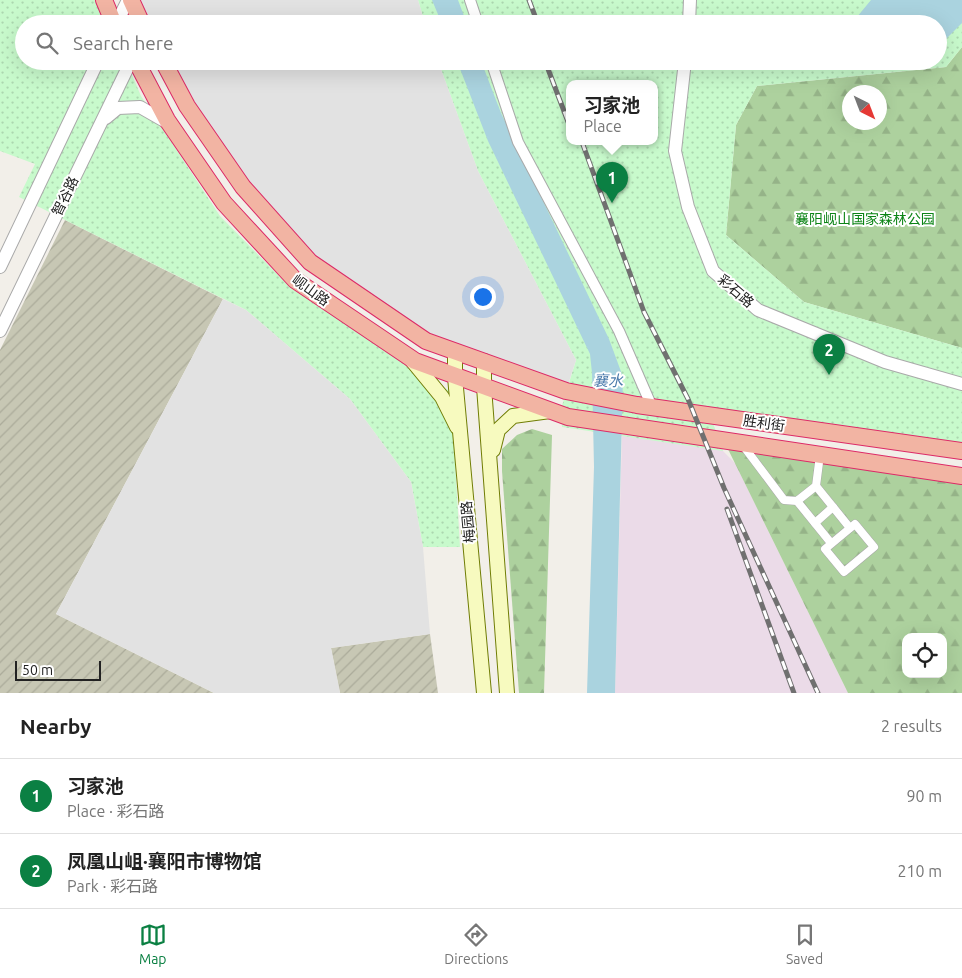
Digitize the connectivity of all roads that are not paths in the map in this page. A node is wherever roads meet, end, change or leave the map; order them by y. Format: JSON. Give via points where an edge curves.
{"nodes":[{"id":1,"x":100,"y":0,"type":"edge"},
{"id":2,"x":104,"y":0,"type":"edge"},
{"id":3,"x":130,"y":0,"type":"edge"},
{"id":4,"x":470,"y":0,"type":"edge"},
{"id":5,"x":690,"y":0,"type":"edge"},
{"id":6,"x":103,"y":15,"type":"edge"},
{"id":7,"x":111,"y":15,"type":"edge"},
{"id":8,"x":121,"y":15,"type":"edge"},
{"id":9,"x":138,"y":15,"type":"edge"},
{"id":10,"x":475,"y":15,"type":"edge"},
{"id":11,"x":689,"y":15,"type":"edge"},
{"id":12,"x":94,"y":70,"type":"edge"},
{"id":13,"x":127,"y":70,"type":"edge"},
{"id":14,"x":141,"y":70,"type":"edge"},
{"id":15,"x":168,"y":70,"type":"edge"},
{"id":16,"x":494,"y":70,"type":"edge"},
{"id":17,"x":684,"y":70,"type":"edge"},
{"id":18,"x":101,"y":123,"type":"junction"},
{"id":19,"x":171,"y":126,"type":"junction"},
{"id":20,"x":0,"y":267,"type":"edge"},
{"id":21,"x":0,"y":331,"type":"edge"},
{"id":22,"x":455,"y":351,"type":"junction"},
{"id":23,"x":410,"y":358,"type":"junction"},
{"id":24,"x":484,"y":362,"type":"junction"},
{"id":25,"x":455,"y":377,"type":"junction"},
{"id":26,"x":962,"y":384,"type":"edge"},
{"id":27,"x":484,"y":386,"type":"junction"},
{"id":28,"x":566,"y":391,"type":"joint"},
{"id":29,"x":645,"y":406,"type":"junction"},
{"id":30,"x":551,"y":410,"type":"junction"},
{"id":31,"x":569,"y":417,"type":"joint"},
{"id":32,"x":460,"y":434,"type":"junction"},
{"id":33,"x":741,"y":443,"type":"junction"},
{"id":34,"x":962,"y":451,"type":"edge"},
{"id":35,"x":820,"y":455,"type":"junction"},
{"id":36,"x":490,"y":463,"type":"junction"},
{"id":37,"x":962,"y":476,"type":"edge"},
{"id":38,"x":816,"y":486,"type":"junction"},
{"id":39,"x":797,"y":501,"type":"junction"},
{"id":40,"x":833,"y":508,"type":"junction"},
{"id":41,"x":815,"y":523,"type":"junction"},
{"id":42,"x":850,"y":528,"type":"junction"},
{"id":43,"x":831,"y":543,"type":"junction"},
{"id":44,"x":484,"y":693,"type":"edge"},
{"id":45,"x":507,"y":693,"type":"edge"}],
"edges":[{"from":1,"to":6,"type":"street"},
{"from":2,"to":7,"type":"highway"},
{"from":3,"to":8,"type":"street"},
{"from":3,"to":9,"type":"highway"},
{"from":4,"to":10,"type":"street"},
{"from":5,"to":11,"type":"street"},
{"from":12,"to":20,"type":"street","name":"智谷路"},
{"from":13,"to":18,"type":"street","name":"智谷路"},
{"from":14,"to":19,"type":"highway","name":"岘山路"},
{"from":15,"to":22,"type":"highway","name":"岘山路","via":[[187,106],[243,188],[310,262],[426,341]]},
{"from":16,"to":29,"type":"street","via":[[518,142],[619,331]]},
{"from":17,"to":26,"type":"street","name":"彩石路","via":[[675,152],[688,208],[713,271],[758,310],[885,362]]},
{"from":18,"to":19,"type":"street","via":[[118,108],[140,107]]},
{"from":18,"to":21,"type":"street","name":"智谷路"},
{"from":19,"to":23,"type":"highway","name":"岘山路","via":[[224,203],[295,280]]},
{"from":22,"to":24,"type":"highway","name":"岘山路"},
{"from":22,"to":25,"type":"main road","name":"梅园路"},
{"from":23,"to":25,"type":"highway","name":"岘山路"},
{"from":23,"to":32,"type":"main road","via":[[442,398]]},
{"from":24,"to":27,"type":"main road","name":"梅园路"},
{"from":24,"to":28,"type":"highway","name":"岘山路"},
{"from":25,"to":27,"type":"highway","name":"岘山路"},
{"from":25,"to":32,"type":"main road","name":"梅园路"},
{"from":27,"to":30,"type":"highway","name":"岘山路"},
{"from":27,"to":36,"type":"main road","name":"梅园路"},
{"from":28,"to":29,"type":"highway","name":"胜利街"},
{"from":29,"to":34,"type":"highway","name":"胜利街"},
{"from":30,"to":31,"type":"highway","name":"岘山路"},
{"from":30,"to":36,"type":"main road","via":[[513,416],[498,430]]},
{"from":31,"to":33,"type":"highway","name":"胜利街"},
{"from":32,"to":44,"type":"main road","name":"梅园路"},
{"from":33,"to":35,"type":"highway","name":"胜利街"},
{"from":33,"to":39,"type":"street","via":[[784,500]]},
{"from":35,"to":37,"type":"highway","name":"胜利街"},
{"from":35,"to":38,"type":"street"},
{"from":36,"to":45,"type":"main road","name":"梅园路"},
{"from":38,"to":39,"type":"street"},
{"from":38,"to":40,"type":"street"},
{"from":39,"to":41,"type":"street"},
{"from":40,"to":41,"type":"street"},
{"from":40,"to":42,"type":"street"},
{"from":41,"to":43,"type":"street"},
{"from":42,"to":43,"type":"street"},
{"from":42,"to":43,"type":"street","via":[[855,524],[874,547],[844,572],[825,549]]}]}
